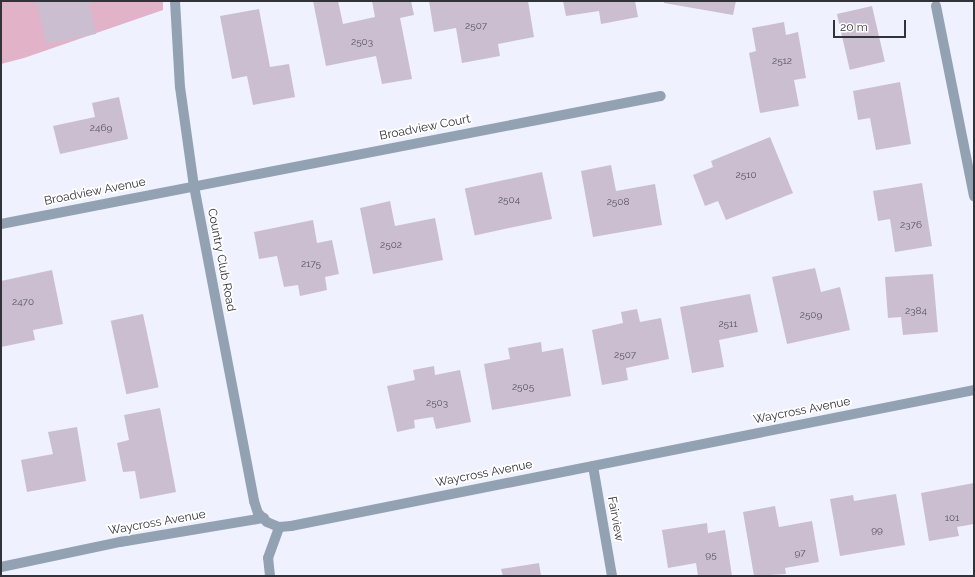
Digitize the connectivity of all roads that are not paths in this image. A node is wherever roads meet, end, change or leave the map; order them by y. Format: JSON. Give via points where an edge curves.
{"nodes":[{"id":1,"x":175,"y":1,"type":"edge"},
{"id":2,"x":936,"y":6,"type":"dead end"},
{"id":3,"x":661,"y":96,"type":"dead end"},
{"id":4,"x":194,"y":186,"type":"junction"},
{"id":5,"x":974,"y":196,"type":"edge"},
{"id":6,"x":1,"y":224,"type":"edge"},
{"id":7,"x":974,"y":390,"type":"edge"},
{"id":8,"x":593,"y":466,"type":"junction"},
{"id":9,"x":264,"y":518,"type":"junction"},
{"id":10,"x":279,"y":527,"type":"junction"},
{"id":11,"x":1,"y":567,"type":"edge"},
{"id":12,"x":270,"y":576,"type":"edge"},
{"id":13,"x":612,"y":576,"type":"edge"}],
"edges":[{"from":1,"to":4,"type":"street","name":"Country Club Road","via":[[180,87]]},
{"from":2,"to":5,"type":"street"},
{"from":3,"to":4,"type":"street","name":"Broadview Court"},
{"from":4,"to":6,"type":"street","name":"Broadview Avenue"},
{"from":4,"to":9,"type":"street","name":"Country Club Road","via":[[254,501],[258,513]]},
{"from":7,"to":8,"type":"street","name":"Waycross Avenue"},
{"from":8,"to":10,"type":"street","name":"Waycross Avenue"},
{"from":8,"to":13,"type":"street","name":"Fairview"},
{"from":9,"to":10,"type":"street"},
{"from":9,"to":11,"type":"street","name":"Waycross Avenue","via":[[120,542]]},
{"from":10,"to":12,"type":"street","via":[[268,558]]}]}
